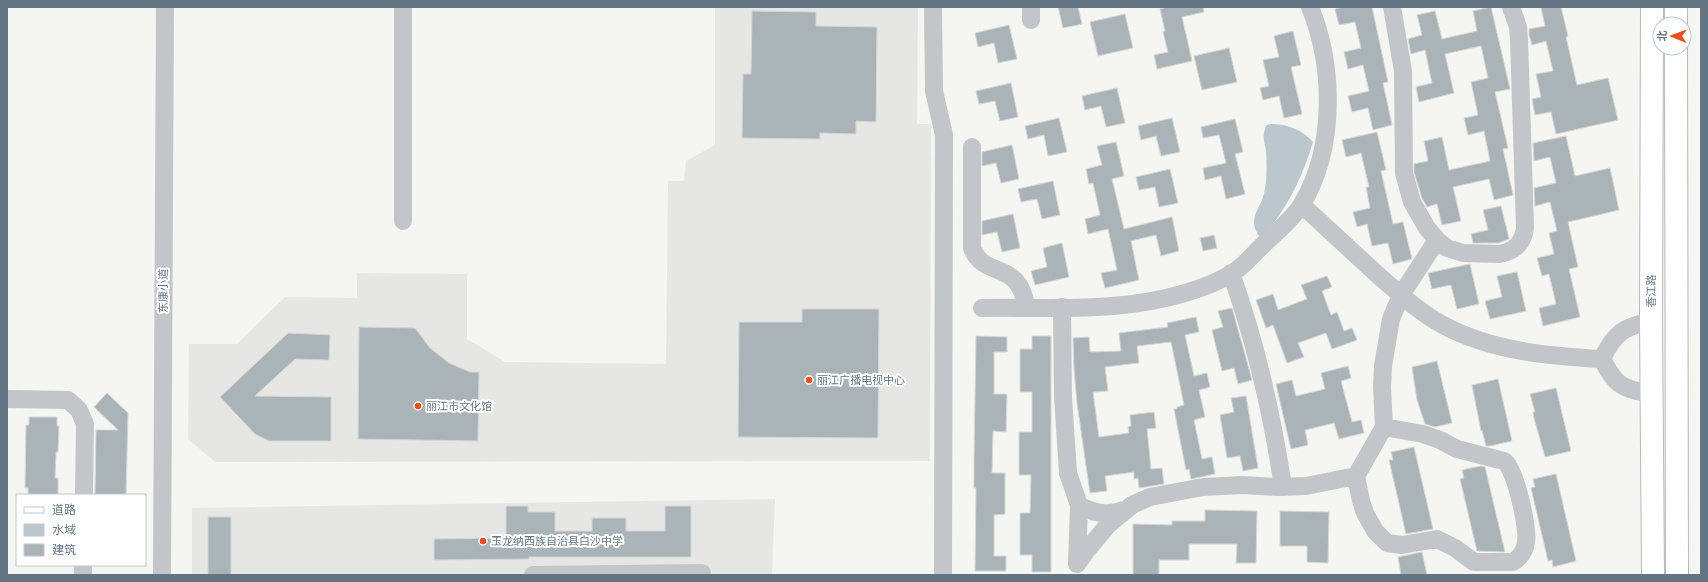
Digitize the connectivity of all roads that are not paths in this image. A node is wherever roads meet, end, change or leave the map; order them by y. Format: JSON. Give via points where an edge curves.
{"nodes":[{"id":1,"x":165,"y":7,"type":"edge"},
{"id":2,"x":403,"y":7,"type":"edge"},
{"id":3,"x":933,"y":7,"type":"edge"},
{"id":4,"x":1310,"y":7,"type":"edge"},
{"id":5,"x":1392,"y":7,"type":"edge"},
{"id":6,"x":1511,"y":7,"type":"edge"},
{"id":7,"x":1652,"y":7,"type":"edge"},
{"id":8,"x":1676,"y":56,"type":"edge"},
{"id":9,"x":972,"y":147,"type":"dead end"},
{"id":10,"x":1302,"y":205,"type":"junction"},
{"id":11,"x":403,"y":221,"type":"dead end"},
{"id":12,"x":1437,"y":240,"type":"junction"},
{"id":13,"x":1231,"y":273,"type":"junction"},
{"id":14,"x":1401,"y":295,"type":"junction"},
{"id":15,"x":1026,"y":307,"type":"junction"},
{"id":16,"x":1062,"y":307,"type":"junction"},
{"id":17,"x":982,"y":308,"type":"dead end"},
{"id":18,"x":1651,"y":321,"type":"junction"},
{"id":19,"x":1602,"y":359,"type":"junction"},
{"id":20,"x":1652,"y":395,"type":"junction"},
{"id":21,"x":7,"y":399,"type":"edge"},
{"id":22,"x":1384,"y":427,"type":"junction"},
{"id":23,"x":1356,"y":476,"type":"junction"},
{"id":24,"x":1283,"y":487,"type":"junction"},
{"id":25,"x":84,"y":494,"type":"edge"},
{"id":26,"x":1080,"y":505,"type":"junction"},
{"id":27,"x":1126,"y":509,"type":"junction"},
{"id":28,"x":1077,"y":570,"type":"edge"},
{"id":29,"x":702,"y":573,"type":"dead end"},
{"id":30,"x":162,"y":575,"type":"edge"},
{"id":31,"x":533,"y":575,"type":"edge"},
{"id":32,"x":610,"y":575,"type":"edge"},
{"id":33,"x":943,"y":575,"type":"edge"},
{"id":34,"x":1653,"y":575,"type":"edge"},
{"id":35,"x":1677,"y":575,"type":"edge"}],
"edges":[{"from":1,"to":30,"type":"street","name":"东康小道"},
{"from":2,"to":11,"type":"street"},
{"from":3,"to":33,"type":"street","via":[[934,92],[944,135]]},
{"from":4,"to":10,"type":"street","via":[[1326,63],[1328,108],[1322,150]]},
{"from":5,"to":12,"type":"street","via":[[1403,71],[1403,157],[1407,188],[1418,216]]},
{"from":6,"to":12,"type":"street","via":[[1518,26],[1519,39],[1524,235],[1516,247],[1500,254],[1463,253],[1447,248]]},
{"from":7,"to":18,"type":"main road","name":"香江路"},
{"from":8,"to":35,"type":"main road"},
{"from":9,"to":15,"type":"street","via":[[972,248],[984,264],[1010,275],[1017,282]]},
{"from":10,"to":13,"type":"street"},
{"from":10,"to":14,"type":"street"},
{"from":12,"to":14,"type":"street"},
{"from":13,"to":16,"type":"street","via":[[1190,291],[1140,303]]},
{"from":13,"to":24,"type":"street","via":[[1262,371]]},
{"from":14,"to":19,"type":"street","via":[[1438,322],[1478,340],[1541,354]]},
{"from":14,"to":22,"type":"street","via":[[1391,319],[1386,342],[1382,387]]},
{"from":15,"to":16,"type":"street"},
{"from":15,"to":17,"type":"street"},
{"from":16,"to":26,"type":"street","via":[[1063,397],[1068,473]]},
{"from":18,"to":19,"type":"street","via":[[1631,326],[1623,331],[1610,344]]},
{"from":18,"to":20,"type":"main road","name":"香江路"},
{"from":19,"to":20,"type":"street","via":[[1611,375],[1624,388]]},
{"from":20,"to":34,"type":"main road","name":"香江路"},
{"from":21,"to":25,"type":"street","via":[[68,400],[79,410],[85,424]]},
{"from":22,"to":23,"type":"street"},
{"from":22,"to":23,"type":"street","via":[[1423,434],[1457,449],[1508,463],[1514,475],[1527,533],[1523,552],[1513,562],[1483,563],[1474,562],[1438,539],[1402,545],[1387,543],[1375,531],[1365,512]]},
{"from":23,"to":24,"type":"street","via":[[1321,484]]},
{"from":24,"to":27,"type":"street","via":[[1203,487],[1150,497]]},
{"from":26,"to":27,"type":"street","via":[[1088,510],[1107,514]]},
{"from":26,"to":28,"type":"street"},
{"from":27,"to":28,"type":"street","via":[[1097,536]]},
{"from":29,"to":32,"type":"street"},
{"from":31,"to":32,"type":"street"}]}
